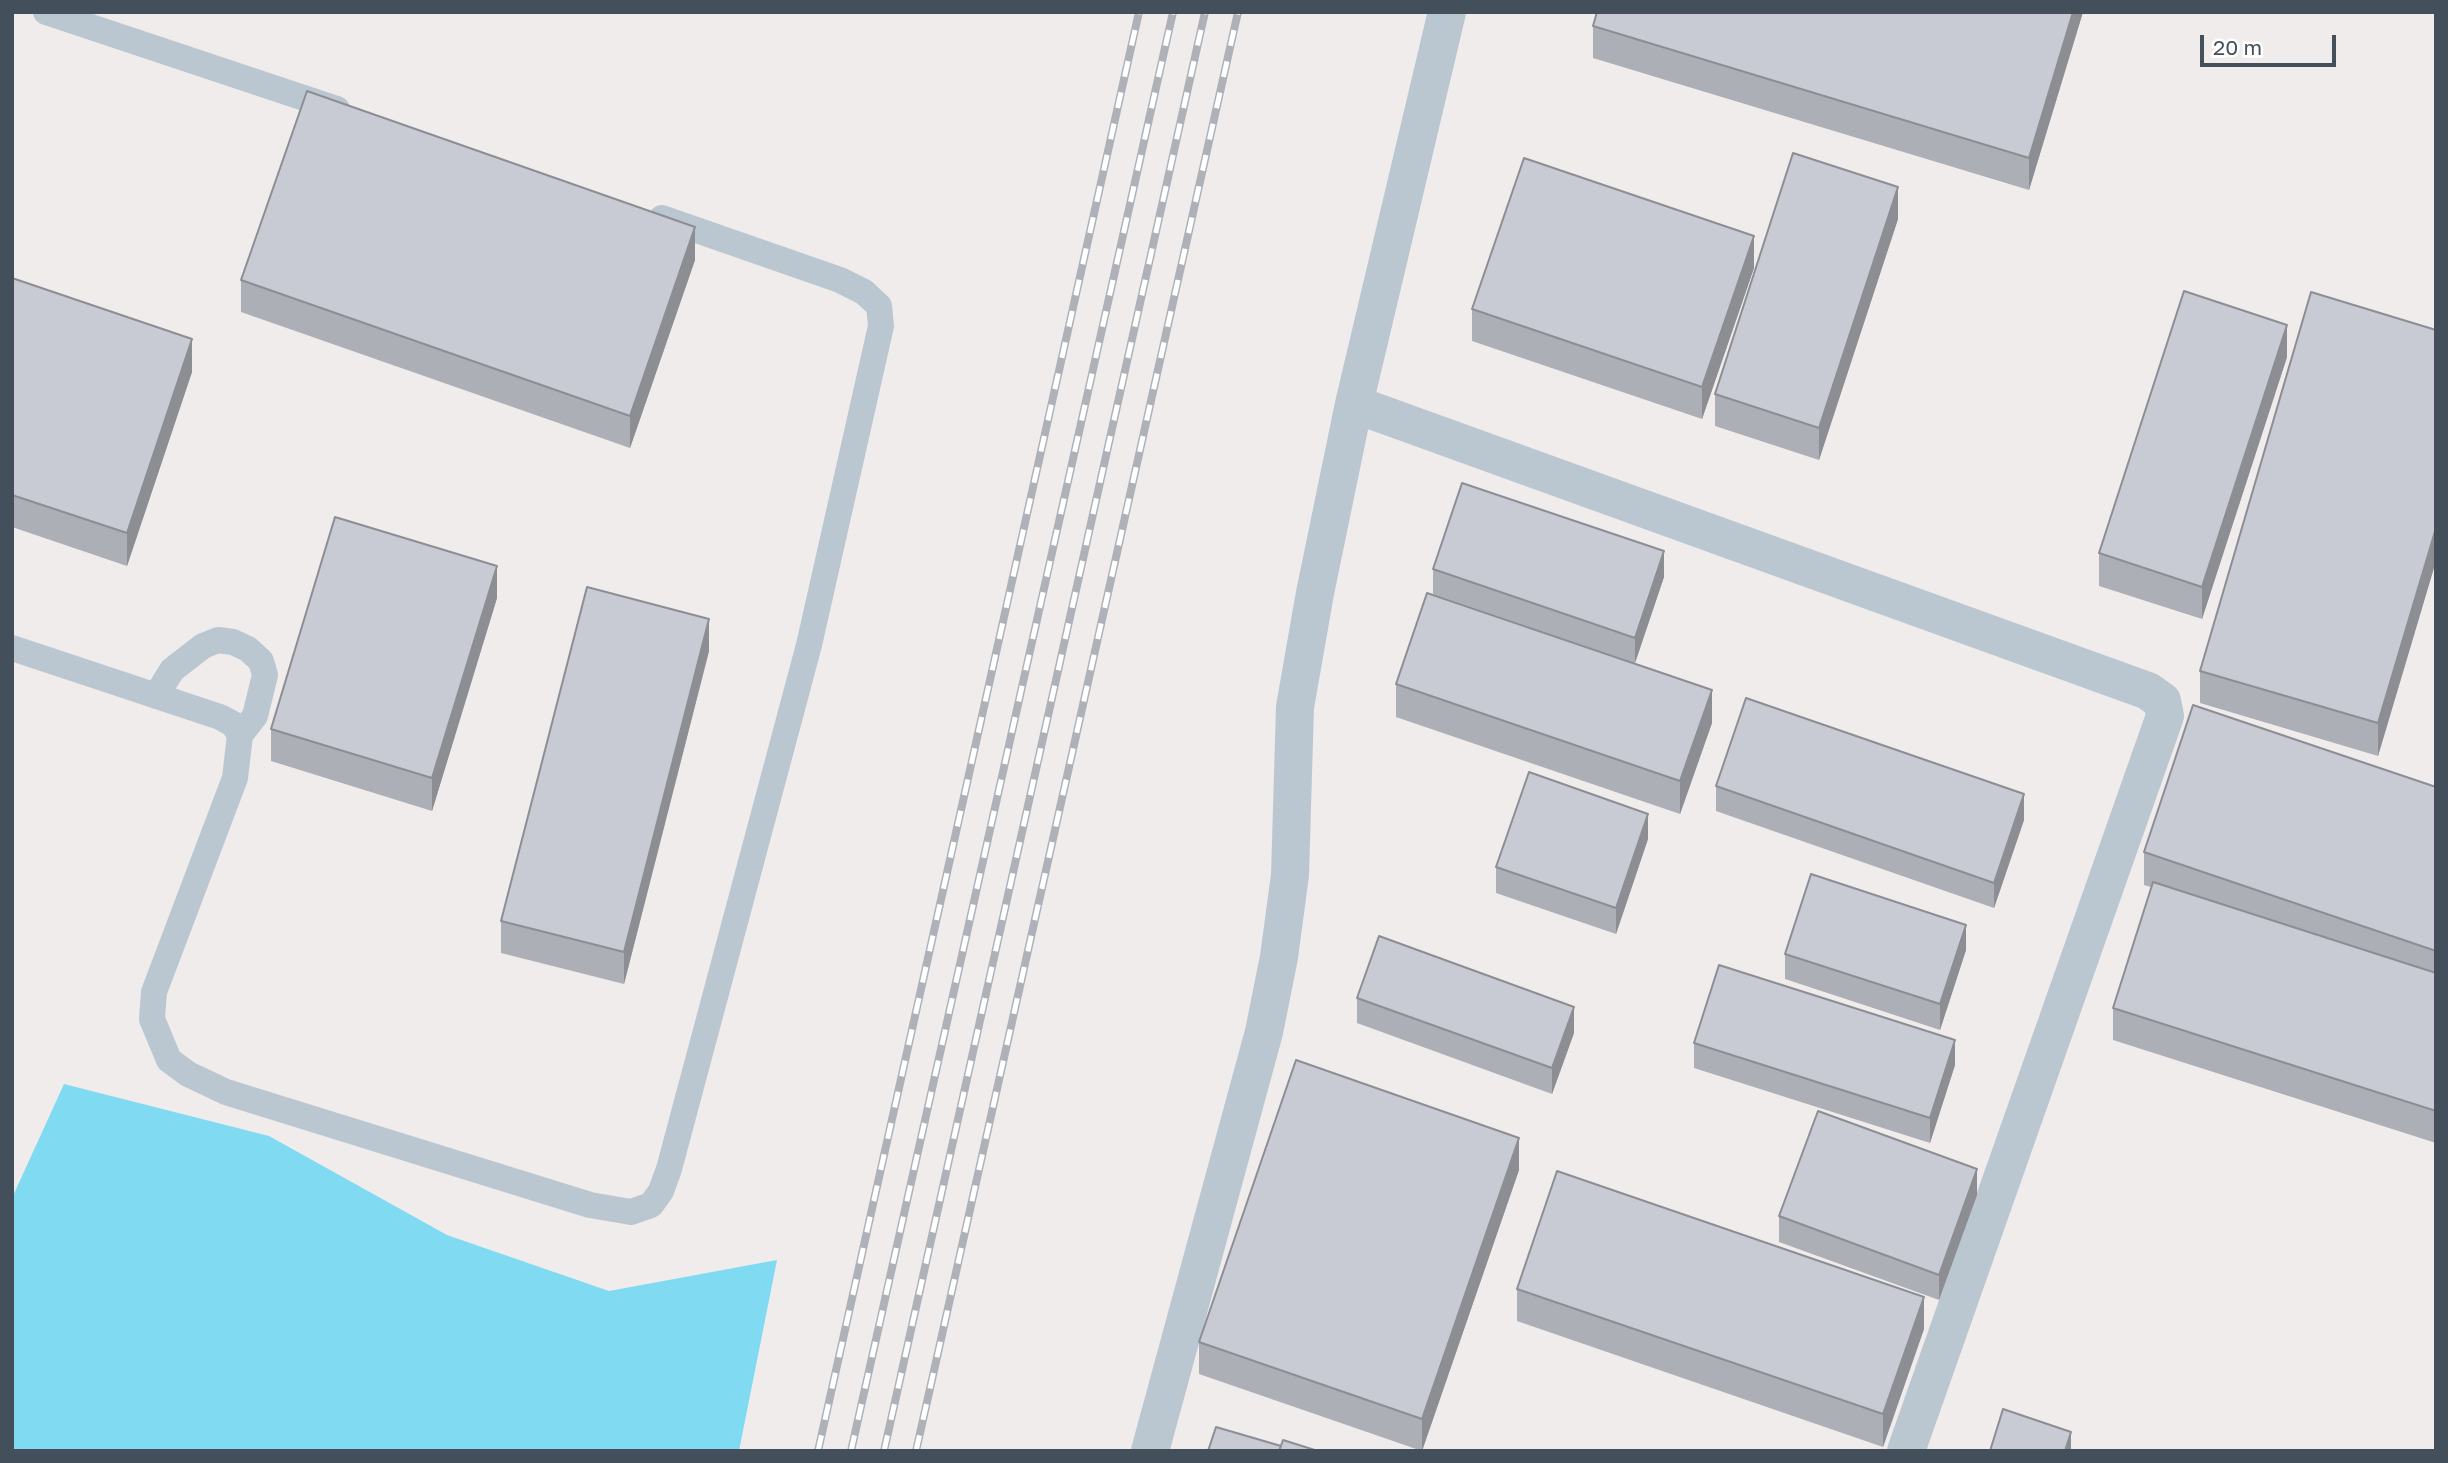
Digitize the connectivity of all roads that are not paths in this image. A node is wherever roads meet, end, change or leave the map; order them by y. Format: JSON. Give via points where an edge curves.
{"nodes":[{"id":1,"x":46,"y":12,"type":"edge"},
{"id":2,"x":1447,"y":12,"type":"edge"},
{"id":3,"x":361,"y":117,"type":"edge"},
{"id":4,"x":636,"y":209,"type":"edge"},
{"id":5,"x":1354,"y":404,"type":"junction"},
{"id":6,"x":12,"y":648,"type":"edge"},
{"id":7,"x":156,"y":696,"type":"junction"},
{"id":8,"x":240,"y":735,"type":"junction"},
{"id":9,"x":1150,"y":1451,"type":"edge"},
{"id":10,"x":1906,"y":1451,"type":"edge"}],
"edges":[{"from":1,"to":3,"type":"lane"},
{"from":2,"to":5,"type":"street"},
{"from":4,"to":8,"type":"lane","via":[[840,280],[879,306],[881,326],[809,645],[669,1169],[651,1205],[631,1212],[590,1205],[226,1092],[169,1060],[152,1019],[154,992],[235,778]]},
{"from":5,"to":9,"type":"street","via":[[1295,707],[1290,875],[1277,969]]},
{"from":5,"to":10,"type":"street","via":[[2148,691],[2175,720]]},
{"from":6,"to":7,"type":"lane"},
{"from":7,"to":8,"type":"lane","via":[[220,717]]},
{"from":7,"to":8,"type":"lane","via":[[188,654],[218,640],[233,642],[261,661],[265,675],[255,716]]}]}
